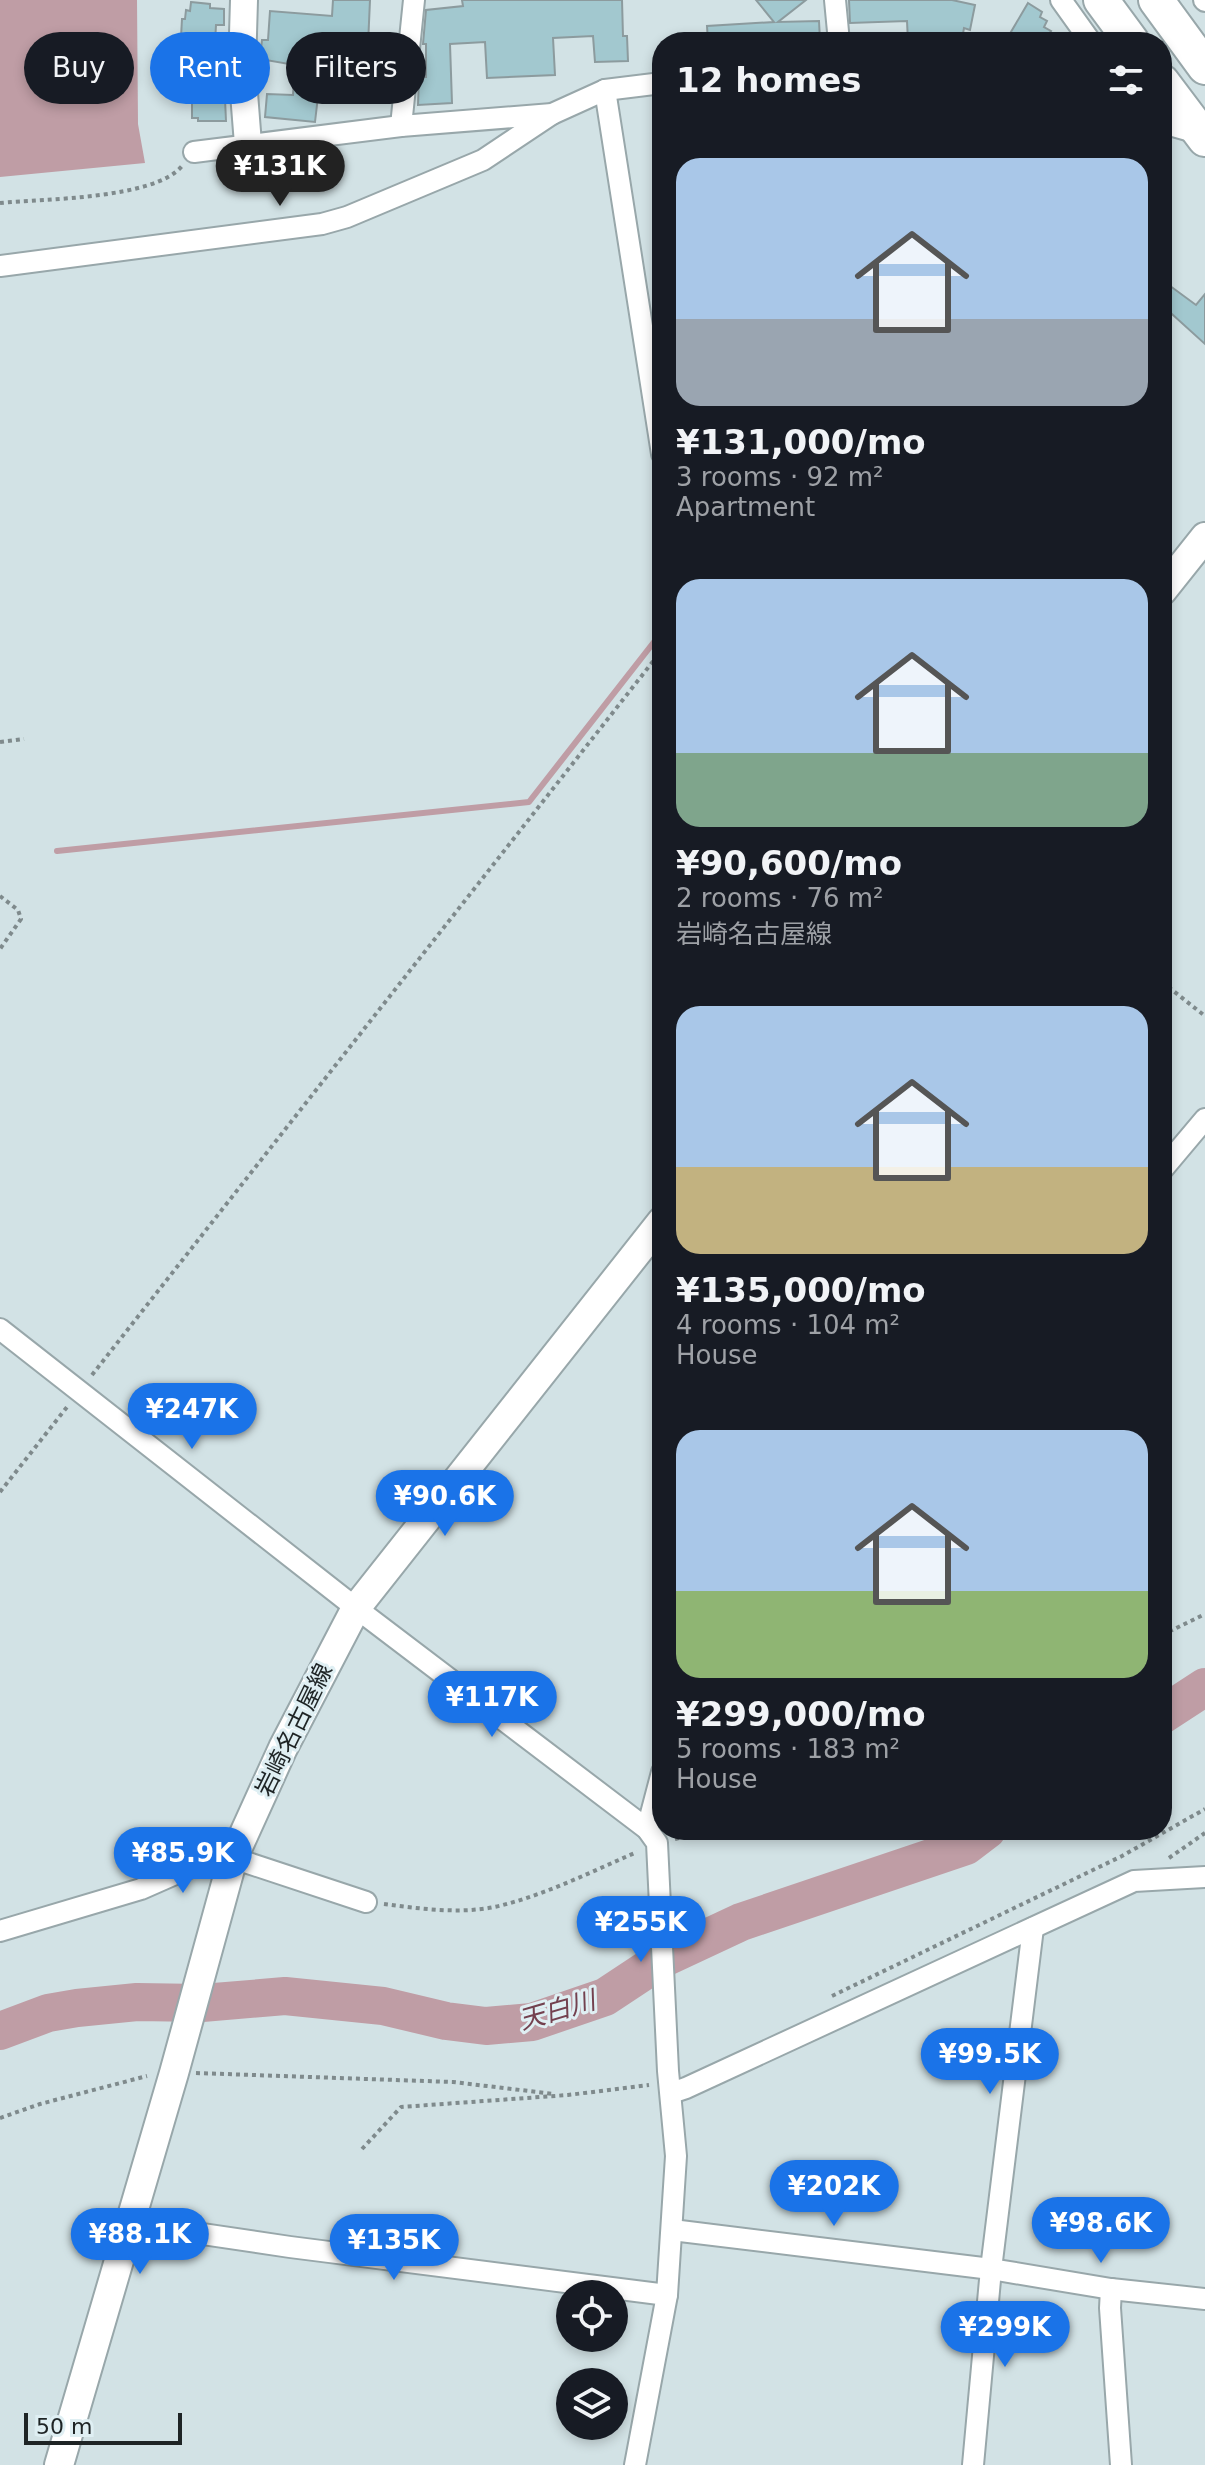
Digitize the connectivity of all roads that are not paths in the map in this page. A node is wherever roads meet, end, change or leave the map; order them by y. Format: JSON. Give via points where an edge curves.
{"nodes":[{"id":1,"x":244,"y":0,"type":"edge"},
{"id":2,"x":414,"y":0,"type":"edge"},
{"id":3,"x":835,"y":0,"type":"edge"},
{"id":4,"x":1061,"y":0,"type":"edge"},
{"id":5,"x":1101,"y":0,"type":"edge"},
{"id":6,"x":1156,"y":0,"type":"edge"},
{"id":7,"x":838,"y":32,"type":"edge"},
{"id":8,"x":1084,"y":32,"type":"edge"},
{"id":9,"x":1125,"y":32,"type":"edge"},
{"id":10,"x":1205,"y":67,"type":"edge"},
{"id":11,"x":652,"y":84,"type":"edge"},
{"id":12,"x":605,"y":90,"type":"junction"},
{"id":13,"x":1172,"y":95,"type":"edge"},
{"id":14,"x":552,"y":114,"type":"junction"},
{"id":15,"x":401,"y":126,"type":"junction"},
{"id":16,"x":1172,"y":126,"type":"edge"},
{"id":17,"x":1203,"y":136,"type":"edge"},
{"id":18,"x":248,"y":144,"type":"junction"},
{"id":19,"x":194,"y":152,"type":"road end"},
{"id":20,"x":0,"y":266,"type":"edge"},
{"id":21,"x":652,"y":390,"type":"edge"},
{"id":22,"x":1205,"y":537,"type":"edge"},
{"id":23,"x":1172,"y":578,"type":"edge"},
{"id":24,"x":1205,"y":1119,"type":"edge"},
{"id":25,"x":1172,"y":1158,"type":"edge"},
{"id":26,"x":652,"y":1234,"type":"edge"},
{"id":27,"x":0,"y":1329,"type":"edge"},
{"id":28,"x":356,"y":1608,"type":"junction"},
{"id":29,"x":654,"y":1842,"type":"joint"},
{"id":30,"x":233,"y":1858,"type":"junction"},
{"id":31,"x":1205,"y":1877,"type":"edge"},
{"id":32,"x":366,"y":1902,"type":"road end"},
{"id":33,"x":1033,"y":1928,"type":"junction"},
{"id":34,"x":0,"y":1931,"type":"edge"},
{"id":35,"x":670,"y":2082,"type":"junction"},
{"id":36,"x":128,"y":2223,"type":"junction"},
{"id":37,"x":672,"y":2230,"type":"junction"},
{"id":38,"x":991,"y":2269,"type":"junction"},
{"id":39,"x":1111,"y":2289,"type":"junction"},
{"id":40,"x":667,"y":2295,"type":"junction"},
{"id":41,"x":1205,"y":2299,"type":"edge"},
{"id":42,"x":59,"y":2465,"type":"edge"},
{"id":43,"x":635,"y":2465,"type":"edge"},
{"id":44,"x":973,"y":2465,"type":"edge"},
{"id":45,"x":1121,"y":2465,"type":"edge"}],
"edges":[{"from":1,"to":18,"type":"street"},
{"from":2,"to":15,"type":"street"},
{"from":3,"to":7,"type":"street"},
{"from":4,"to":8,"type":"street"},
{"from":5,"to":9,"type":"highway"},
{"from":6,"to":10,"type":"highway"},
{"from":11,"to":12,"type":"street"},
{"from":12,"to":14,"type":"street"},
{"from":12,"to":21,"type":"street"},
{"from":13,"to":17,"type":"highway"},
{"from":14,"to":15,"type":"street"},
{"from":14,"to":20,"type":"street","via":[[483,160],[322,224]]},
{"from":15,"to":18,"type":"street"},
{"from":16,"to":17,"type":"street"},
{"from":18,"to":19,"type":"street"},
{"from":22,"to":23,"type":"main road"},
{"from":24,"to":25,"type":"street"},
{"from":26,"to":28,"type":"main road","name":"岩崎名古屋線"},
{"from":27,"to":28,"type":"street"},
{"from":28,"to":29,"type":"street"},
{"from":28,"to":30,"type":"main road","name":"岩崎名古屋線"},
{"from":29,"to":35,"type":"street"},
{"from":30,"to":32,"type":"street"},
{"from":30,"to":34,"type":"street","via":[[200,1863],[141,1889]]},
{"from":30,"to":36,"type":"main road","name":"岩崎名古屋線"},
{"from":31,"to":33,"type":"street","via":[[1134,1881]]},
{"from":33,"to":35,"type":"street","via":[[701,2082]]},
{"from":33,"to":38,"type":"street"},
{"from":35,"to":37,"type":"street","via":[[676,2156]]},
{"from":36,"to":40,"type":"street"},
{"from":36,"to":42,"type":"main road","name":"岩崎名古屋線"},
{"from":37,"to":38,"type":"street"},
{"from":37,"to":40,"type":"street"},
{"from":38,"to":39,"type":"street"},
{"from":38,"to":44,"type":"street"},
{"from":39,"to":41,"type":"street"},
{"from":39,"to":45,"type":"street"},
{"from":40,"to":43,"type":"street"}]}
